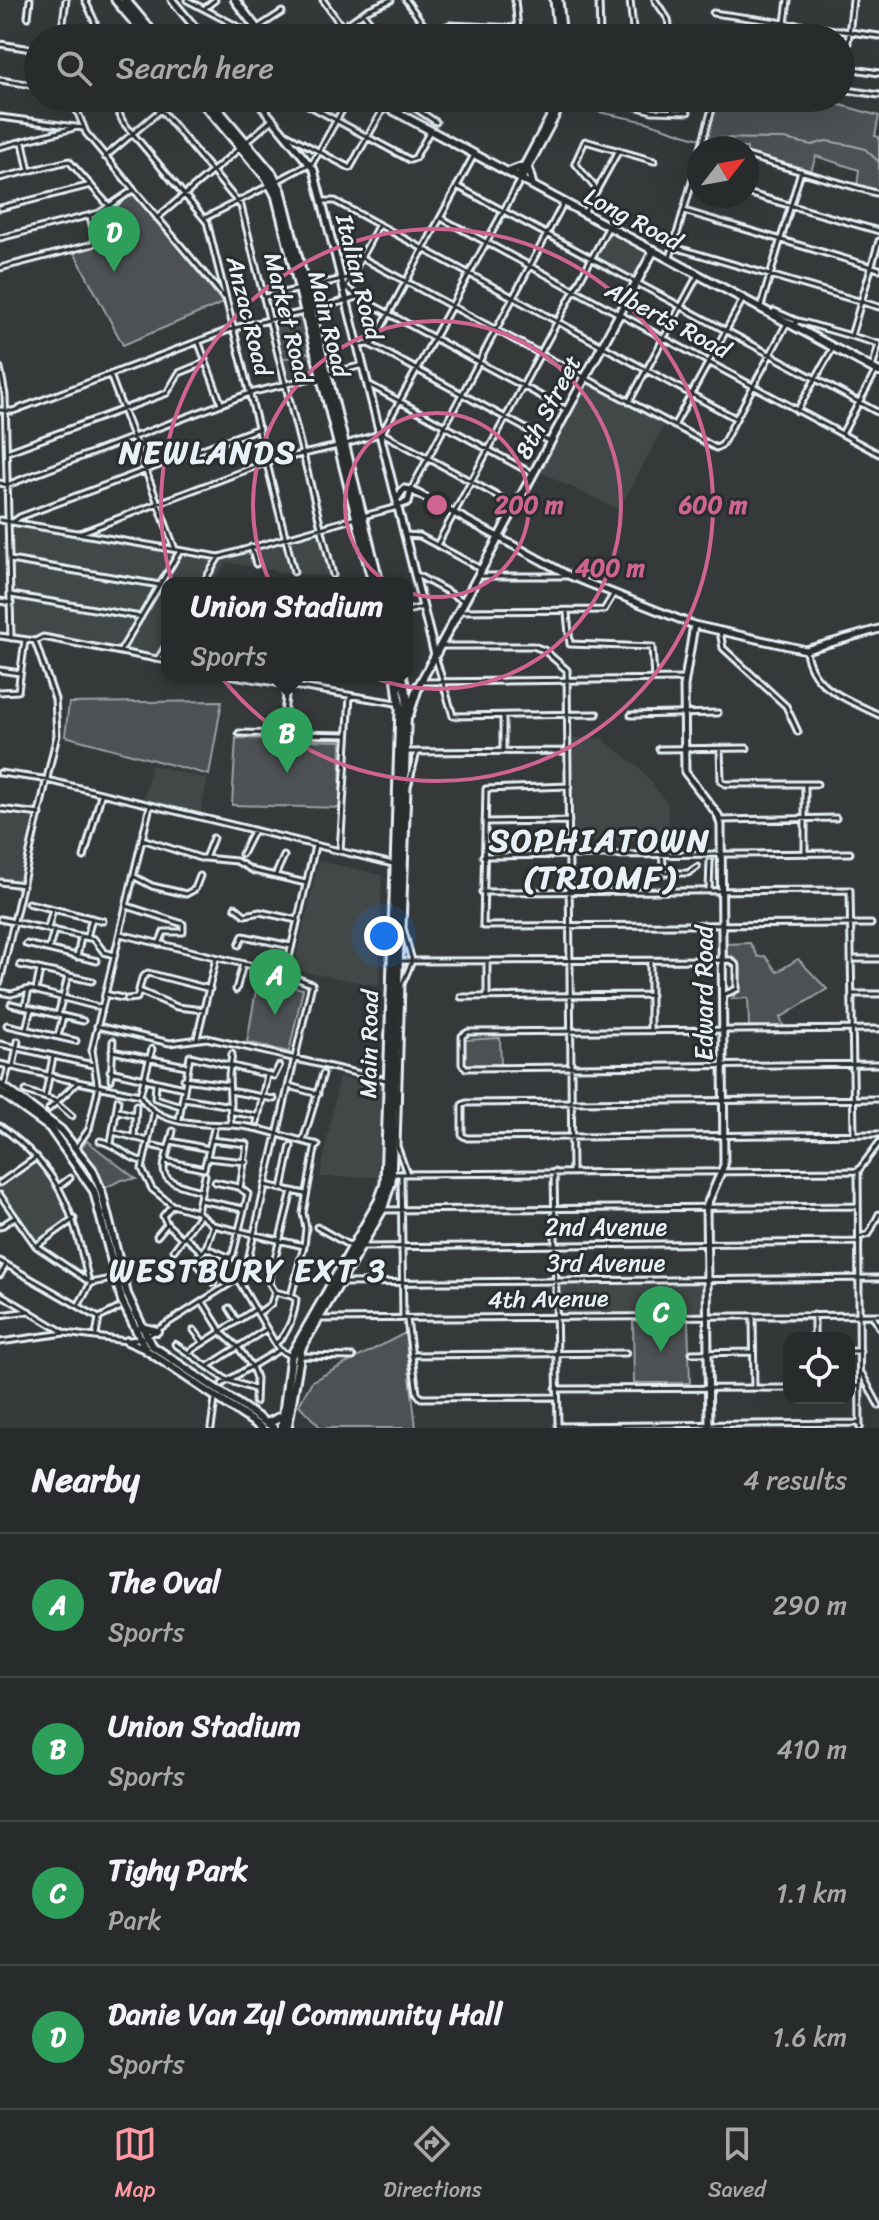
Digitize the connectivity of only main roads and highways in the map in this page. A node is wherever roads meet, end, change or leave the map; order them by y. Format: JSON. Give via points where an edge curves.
{"nodes":[{"id":1,"x":116,"y":0,"type":"edge"},
{"id":2,"x":125,"y":0,"type":"edge"},
{"id":3,"x":235,"y":0,"type":"edge"},
{"id":4,"x":136,"y":24,"type":"edge"},
{"id":5,"x":145,"y":24,"type":"edge"},
{"id":6,"x":252,"y":24,"type":"edge"},
{"id":7,"x":212,"y":112,"type":"edge"},
{"id":8,"x":219,"y":112,"type":"edge"},
{"id":9,"x":396,"y":112,"type":"edge"},
{"id":10,"x":244,"y":145,"type":"junction"},
{"id":11,"x":508,"y":172,"type":"junction"},
{"id":12,"x":534,"y":186,"type":"junction"},
{"id":13,"x":654,"y":250,"type":"junction"},
{"id":14,"x":876,"y":370,"type":"edge"},
{"id":15,"x":360,"y":517,"type":"junction"},
{"id":16,"x":372,"y":577,"type":"edge"},
{"id":17,"x":377,"y":577,"type":"edge"},
{"id":18,"x":398,"y":681,"type":"edge"},
{"id":19,"x":404,"y":681,"type":"edge"},
{"id":20,"x":418,"y":686,"type":"junction"},
{"id":21,"x":405,"y":687,"type":"junction"},
{"id":22,"x":404,"y":701,"type":"junction"},
{"id":23,"x":406,"y":721,"type":"junction"},
{"id":24,"x":401,"y":752,"type":"junction"},
{"id":25,"x":1,"y":1087,"type":"edge"},
{"id":26,"x":389,"y":1174,"type":"junction"},
{"id":27,"x":357,"y":1247,"type":"junction"},
{"id":28,"x":138,"y":1328,"type":"junction"},
{"id":29,"x":150,"y":1350,"type":"junction"},
{"id":30,"x":250,"y":1424,"type":"edge"},
{"id":31,"x":286,"y":1424,"type":"edge"},
{"id":32,"x":268,"y":1426,"type":"edge"}],
"edges":[{"from":1,"to":4,"type":"main road"},
{"from":2,"to":5,"type":"main road"},
{"from":3,"to":6,"type":"main road"},
{"from":7,"to":10,"type":"main road","name":"Main Road"},
{"from":8,"to":10,"type":"main road","name":"Main Road"},
{"from":9,"to":11,"type":"main road","name":"Long Road"},
{"from":10,"to":15,"type":"main road","name":"Main Road","via":[[274,182]]},
{"from":11,"to":12,"type":"main road","name":"Long Road"},
{"from":11,"to":12,"type":"main road","via":[[526,167]]},
{"from":12,"to":13,"type":"main road","name":"Long Road"},
{"from":13,"to":14,"type":"main road","name":"Long Road"},
{"from":13,"to":20,"type":"main road","name":"8th Street"},
{"from":15,"to":16,"type":"main road","name":"Main Road"},
{"from":15,"to":17,"type":"main road","name":"Main Road"},
{"from":18,"to":22,"type":"main road","name":"Main Road"},
{"from":19,"to":21,"type":"main road","name":"Main Road"},
{"from":20,"to":21,"type":"main road"},
{"from":20,"to":22,"type":"main road","name":"8th Street"},
{"from":20,"to":23,"type":"main road"},
{"from":21,"to":22,"type":"main road","name":"Main Road"},
{"from":22,"to":23,"type":"main road","name":"Main Road"},
{"from":22,"to":24,"type":"main road","name":"Main Road"},
{"from":23,"to":24,"type":"main road","name":"Main Road"},
{"from":24,"to":26,"type":"main road","name":"Main Road"},
{"from":25,"to":28,"type":"main road","via":[[50,1128],[94,1191],[121,1298]]},
{"from":25,"to":28,"type":"main road","via":[[57,1126],[100,1184]]},
{"from":26,"to":27,"type":"main road"},
{"from":26,"to":27,"type":"main road","via":[[382,1210]]},
{"from":27,"to":31,"type":"main road","via":[[294,1356]]},
{"from":28,"to":29,"type":"main road"},
{"from":28,"to":29,"type":"main road","via":[[156,1332]]},
{"from":28,"to":29,"type":"main road","via":[[126,1341]]},
{"from":29,"to":30,"type":"main road"},
{"from":29,"to":32,"type":"main road"},
{"from":30,"to":32,"type":"main road"},
{"from":31,"to":32,"type":"main road"}]}
